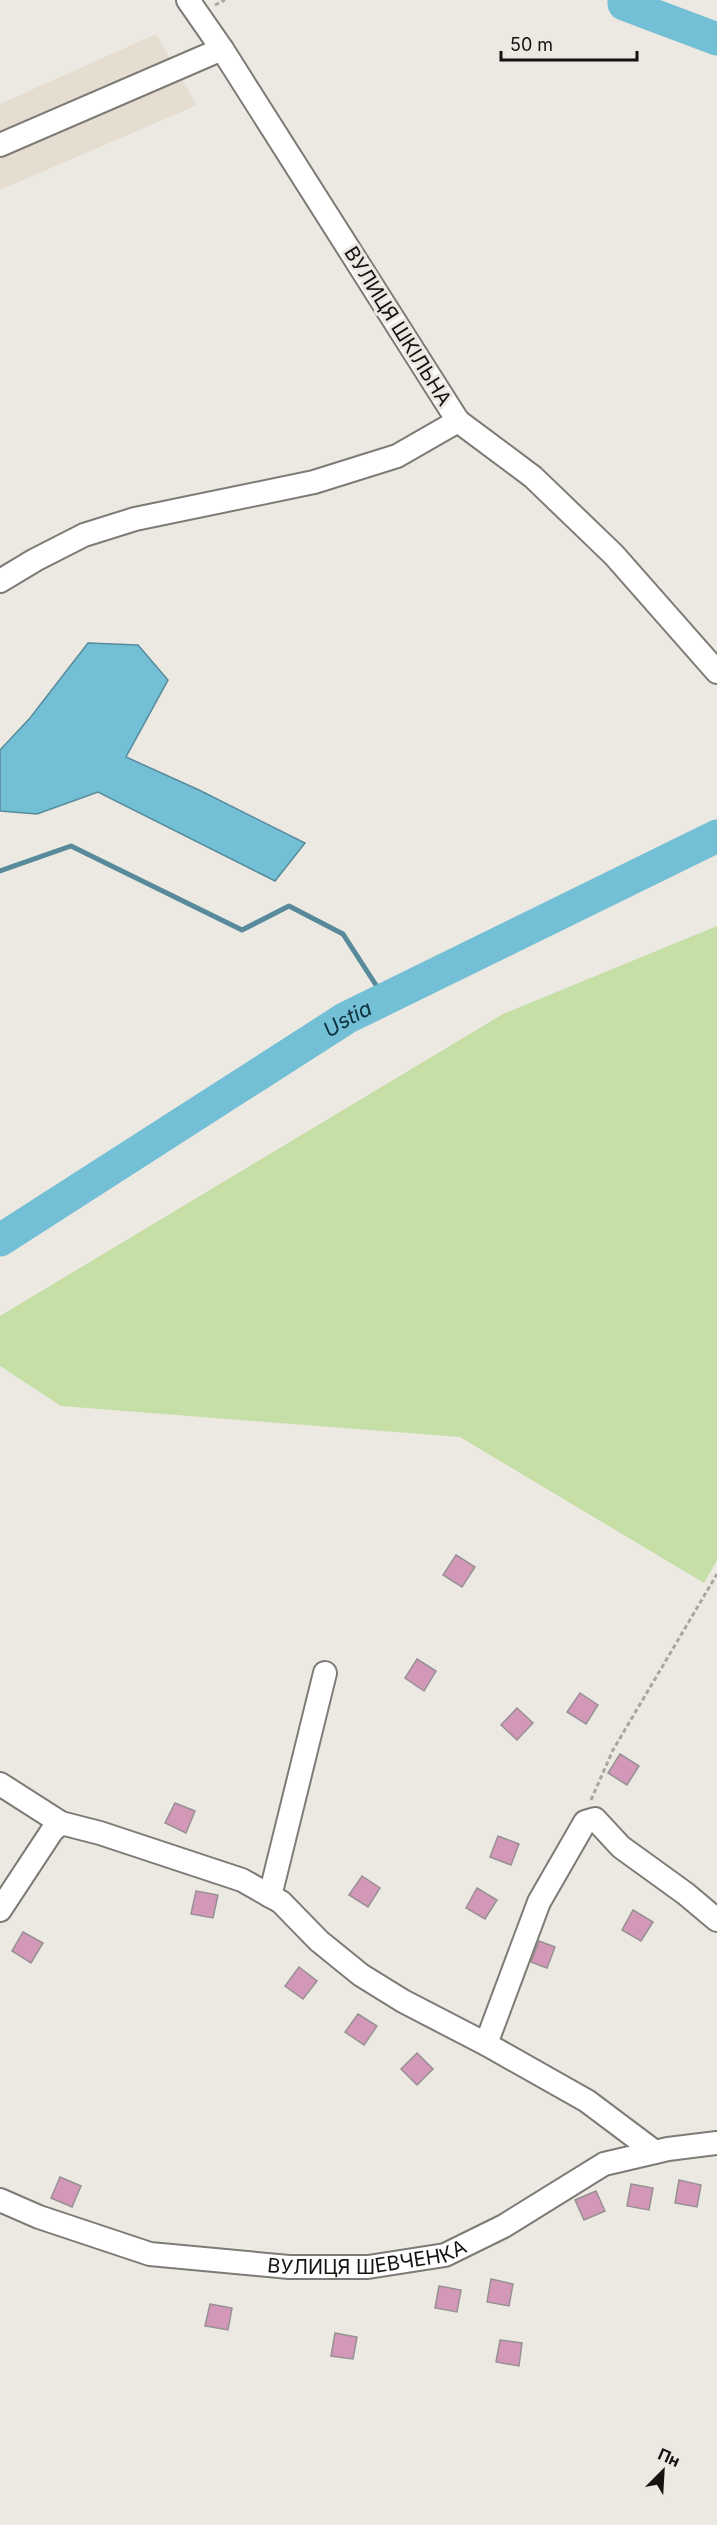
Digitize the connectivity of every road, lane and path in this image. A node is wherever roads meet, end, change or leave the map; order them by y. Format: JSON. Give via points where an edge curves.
{"nodes":[{"id":1,"x":188,"y":0,"type":"edge"},
{"id":2,"x":222,"y":50,"type":"junction"},
{"id":3,"x":0,"y":146,"type":"edge"},
{"id":4,"x":458,"y":421,"type":"junction"},
{"id":5,"x":0,"y":581,"type":"edge"},
{"id":6,"x":717,"y":672,"type":"edge"},
{"id":7,"x":717,"y":1574,"type":"edge"},
{"id":8,"x":325,"y":1672,"type":"dead end"},
{"id":9,"x":0,"y":1784,"type":"edge"},
{"id":10,"x":595,"y":1819,"type":"junction"},
{"id":11,"x":61,"y":1824,"type":"junction"},
{"id":12,"x":270,"y":1896,"type":"junction"},
{"id":13,"x":0,"y":1910,"type":"edge"},
{"id":14,"x":717,"y":1920,"type":"edge"},
{"id":15,"x":486,"y":2044,"type":"junction"},
{"id":16,"x":717,"y":2143,"type":"edge"},
{"id":17,"x":655,"y":2152,"type":"junction"},
{"id":18,"x":0,"y":2200,"type":"edge"}],
"edges":[{"from":1,"to":2,"type":"street","name":"ВУЛИЦЯ ШКІЛЬНА"},
{"from":2,"to":3,"type":"street"},
{"from":2,"to":4,"type":"street","name":"ВУЛИЦЯ ШКІЛЬНА"},
{"from":4,"to":5,"type":"street","name":"ВУЛИЦЯ ШКІЛЬНА","via":[[397,456],[314,482],[135,519],[84,535]]},
{"from":4,"to":6,"type":"street","via":[[541,484],[614,555]]},
{"from":7,"to":10,"type":"path","via":[[613,1750],[591,1798]]},
{"from":8,"to":12,"type":"street"},
{"from":9,"to":11,"type":"street"},
{"from":10,"to":14,"type":"street","via":[[621,1847]]},
{"from":10,"to":15,"type":"street","via":[[585,1822],[539,1902]]},
{"from":11,"to":12,"type":"street","via":[[242,1880]]},
{"from":11,"to":13,"type":"street","via":[[52,1831]]},
{"from":12,"to":15,"type":"street","via":[[362,1975]]},
{"from":15,"to":17,"type":"street","via":[[587,2101]]},
{"from":16,"to":17,"type":"street","name":"ВУЛИЦЯ ШЕВЧЕНКА"},
{"from":17,"to":18,"type":"street","name":"ВУЛИЦЯ ШЕВЧЕНКА","via":[[604,2164],[504,2226],[445,2255],[368,2267],[289,2267],[150,2254]]}]}
